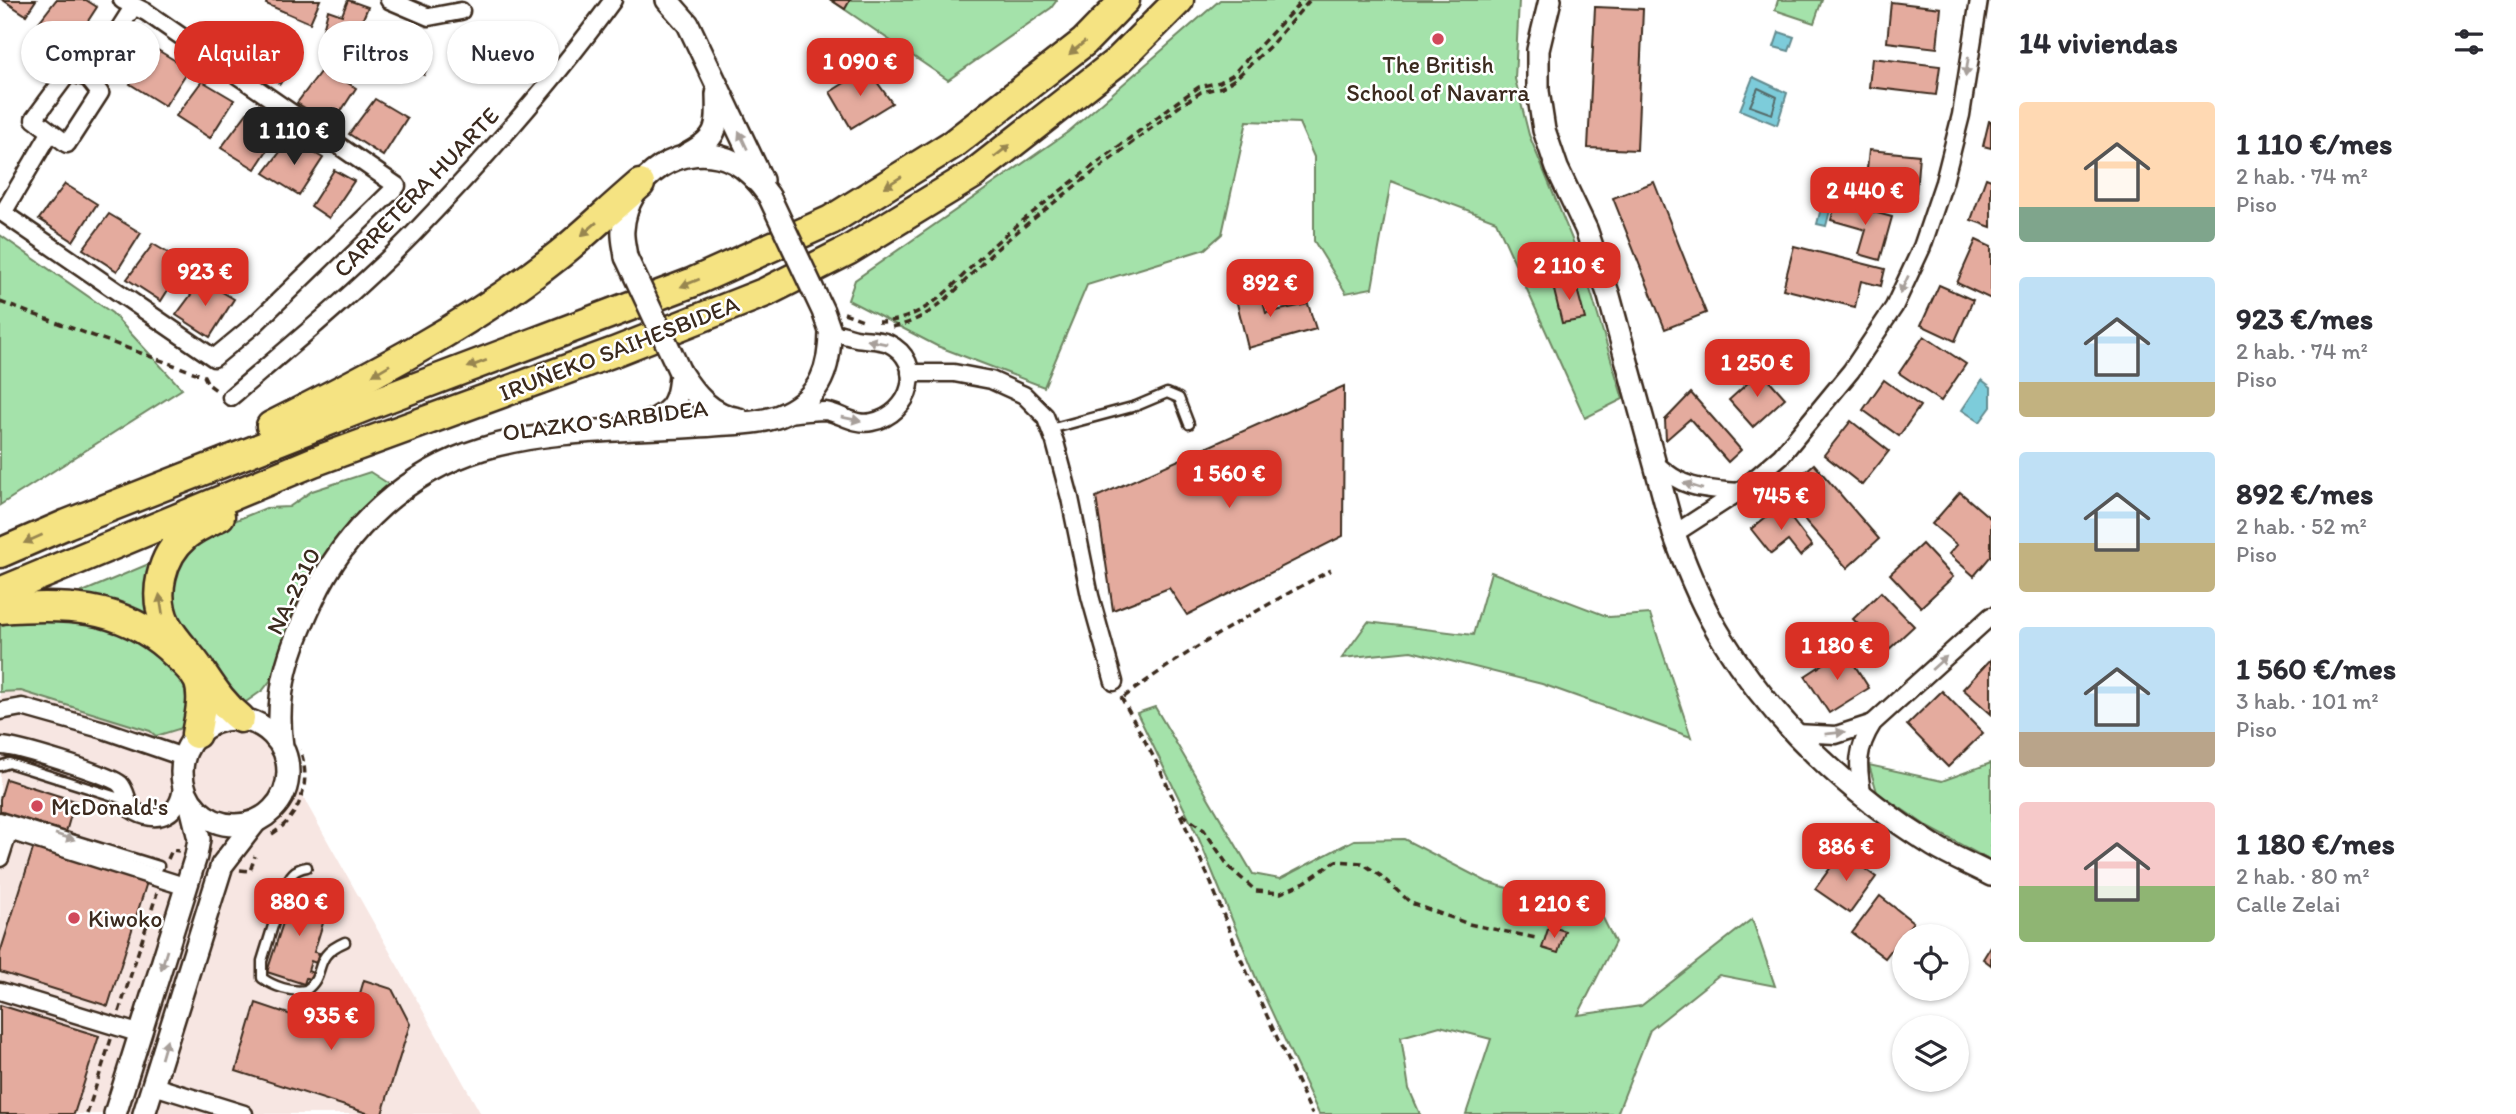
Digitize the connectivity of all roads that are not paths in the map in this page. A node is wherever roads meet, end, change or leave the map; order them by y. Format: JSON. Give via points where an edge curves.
{"nodes":[{"id":1,"x":389,"y":0,"type":"edge"},
{"id":2,"x":613,"y":0,"type":"edge"},
{"id":3,"x":667,"y":0,"type":"edge"},
{"id":4,"x":686,"y":0,"type":"edge"},
{"id":5,"x":1125,"y":0,"type":"edge"},
{"id":6,"x":1179,"y":0,"type":"edge"},
{"id":7,"x":1550,"y":0,"type":"edge"},
{"id":8,"x":1979,"y":0,"type":"edge"},
{"id":9,"x":139,"y":5,"type":"edge"},
{"id":10,"x":461,"y":11,"type":"dead end"},
{"id":11,"x":128,"y":21,"type":"edge"},
{"id":12,"x":688,"y":24,"type":"junction"},
{"id":13,"x":60,"y":84,"type":"edge"},
{"id":14,"x":93,"y":84,"type":"edge"},
{"id":15,"x":717,"y":85,"type":"junction"},
{"id":16,"x":50,"y":133,"type":"junction"},
{"id":17,"x":682,"y":157,"type":"junction"},
{"id":18,"x":963,"y":181,"type":"junction"},
{"id":19,"x":640,"y":184,"type":"junction"},
{"id":20,"x":769,"y":196,"type":"junction"},
{"id":21,"x":1,"y":212,"type":"edge"},
{"id":22,"x":837,"y":325,"type":"junction"},
{"id":23,"x":680,"y":372,"type":"junction"},
{"id":24,"x":911,"y":373,"type":"junction"},
{"id":25,"x":231,"y":397,"type":"road end"},
{"id":26,"x":785,"y":414,"type":"junction"},
{"id":27,"x":760,"y":420,"type":"junction"},
{"id":28,"x":1189,"y":424,"type":"dead end"},
{"id":29,"x":630,"y":429,"type":"junction"},
{"id":30,"x":1050,"y":429,"type":"junction"},
{"id":31,"x":1655,"y":463,"type":"junction"},
{"id":32,"x":1738,"y":492,"type":"junction"},
{"id":33,"x":167,"y":503,"type":"junction"},
{"id":34,"x":220,"y":516,"type":"junction"},
{"id":35,"x":67,"y":524,"type":"junction"},
{"id":36,"x":1674,"y":534,"type":"junction"},
{"id":37,"x":0,"y":553,"type":"edge"},
{"id":38,"x":0,"y":592,"type":"edge"},
{"id":39,"x":0,"y":609,"type":"edge"},
{"id":40,"x":1991,"y":616,"type":"edge"},
{"id":41,"x":1114,"y":682,"type":"road end"},
{"id":42,"x":281,"y":684,"type":"junction"},
{"id":43,"x":0,"y":711,"type":"edge"},
{"id":44,"x":242,"y":719,"type":"junction"},
{"id":45,"x":1873,"y":723,"type":"junction"},
{"id":46,"x":1795,"y":733,"type":"junction"},
{"id":47,"x":190,"y":745,"type":"junction"},
{"id":48,"x":0,"y":746,"type":"edge"},
{"id":49,"x":291,"y":747,"type":"junction"},
{"id":50,"x":0,"y":766,"type":"edge"},
{"id":51,"x":186,"y":791,"type":"junction"},
{"id":52,"x":1863,"y":796,"type":"junction"},
{"id":53,"x":127,"y":800,"type":"junction"},
{"id":54,"x":3,"y":825,"type":"edge"},
{"id":55,"x":260,"y":830,"type":"junction"},
{"id":56,"x":0,"y":858,"type":"edge"},
{"id":57,"x":307,"y":867,"type":"dead end"},
{"id":58,"x":1991,"y":875,"type":"edge"},
{"id":59,"x":187,"y":887,"type":"junction"},
{"id":60,"x":345,"y":942,"type":"dead end"},
{"id":61,"x":0,"y":991,"type":"edge"},
{"id":62,"x":141,"y":1034,"type":"junction"},
{"id":63,"x":154,"y":1086,"type":"junction"},
{"id":64,"x":115,"y":1114,"type":"edge"},
{"id":65,"x":144,"y":1114,"type":"edge"},
{"id":66,"x":244,"y":1114,"type":"edge"}],
"edges":[{"from":1,"to":10,"type":"street","via":[[429,17]]},
{"from":2,"to":25,"type":"street","name":"CARRETERA HUARTE","via":[[508,132],[411,235]]},
{"from":3,"to":12,"type":"street"},
{"from":4,"to":12,"type":"street"},
{"from":5,"to":33,"type":"highway","name":"IRUÑEKO SAIHESBIDEA","one_way":true,"via":[[1084,42],[953,144],[831,220],[691,283],[377,402]]},
{"from":18,"to":6,"type":"highway","name":"IRUÑEKO SAIHESBIDEA","one_way":true,"via":[[1119,61]]},
{"from":7,"to":31,"type":"street","via":[[1538,50],[1544,130],[1609,296]]},
{"from":8,"to":32,"type":"street","one_way":true,"via":[[1961,115],[1944,182],[1922,247],[1894,307],[1851,371],[1781,456]]},
{"from":9,"to":11,"type":"street"},
{"from":9,"to":21,"type":"street","via":[[397,186],[214,358]]},
{"from":12,"to":15,"type":"street"},
{"from":13,"to":16,"type":"street","via":[[34,119]]},
{"from":14,"to":16,"type":"street","via":[[100,93],[68,144]]},
{"from":15,"to":17,"type":"street","via":[[718,120],[709,143]]},
{"from":20,"to":15,"type":"street","one_way":true},
{"from":16,"to":21,"type":"street"},
{"from":17,"to":19,"type":"street","via":[[659,167]]},
{"from":17,"to":20,"type":"street","via":[[708,155],[732,162],[754,175]]},
{"from":18,"to":33,"type":"highway","name":"IRUÑEKO SAIHESBIDEA","via":[[849,250],[766,292],[313,462]]},
{"from":18,"to":34,"type":"highway","via":[[889,236],[756,307]]},
{"from":19,"to":23,"type":"street","bridge":true,"via":[[627,206],[622,231],[626,257]]},
{"from":19,"to":35,"type":"highway","one_way":true,"via":[[559,254],[480,311],[372,376],[261,431],[141,479]]},
{"from":20,"to":22,"type":"street","bridge":true,"via":[[823,311]]},
{"from":24,"to":22,"type":"street","one_way":true,"via":[[903,355],[887,343],[854,338]]},
{"from":22,"to":26,"type":"street","via":[[821,380],[806,400]]},
{"from":23,"to":27,"type":"street","via":[[710,408],[734,418]]},
{"from":23,"to":29,"type":"street","via":[[672,408]]},
{"from":26,"to":24,"type":"street","one_way":true,"via":[[827,411],[870,423],[894,413],[908,397]]},
{"from":24,"to":30,"type":"street","via":[[954,373],[991,380],[1024,395],[1045,416]]},
{"from":26,"to":27,"type":"street"},
{"from":27,"to":29,"type":"street"},
{"from":28,"to":30,"type":"lane","via":[[1180,398],[1167,393]]},
{"from":29,"to":42,"type":"street","name":"NA-2310","via":[[483,449],[424,474],[402,490],[358,529],[331,564],[307,612]]},
{"from":30,"to":41,"type":"street"},
{"from":32,"to":31,"type":"street","one_way":true,"via":[[1702,489],[1671,478]]},
{"from":31,"to":36,"type":"street"},
{"from":32,"to":36,"type":"street"},
{"from":33,"to":35,"type":"highway","name":"IRUÑEKO SAIHESBIDEA"},
{"from":33,"to":38,"type":"highway","name":"IRUÑEKO SAIHESBIDEA"},
{"from":34,"to":39,"type":"highway"},
{"from":44,"to":34,"type":"highway","one_way":true,"via":[[217,696],[171,632],[159,600],[162,573],[172,553],[184,537]]},
{"from":35,"to":37,"type":"highway","name":"IRUÑEKO SAIHESBIDEA","one_way":true},
{"from":36,"to":46,"type":"street","via":[[1722,639]]},
{"from":39,"to":47,"type":"highway","via":[[80,608],[140,626],[185,663],[198,681],[201,700]]},
{"from":45,"to":40,"type":"street","one_way":true},
{"from":42,"to":44,"type":"street"},
{"from":42,"to":49,"type":"street","via":[[279,716]]},
{"from":43,"to":47,"type":"street","via":[[22,707],[104,730]]},
{"from":44,"to":47,"type":"street","via":[[208,725]]},
{"from":44,"to":49,"type":"street","via":[[263,726]]},
{"from":46,"to":45,"type":"street","one_way":true,"via":[[1836,735]]},
{"from":45,"to":52,"type":"street","via":[[1858,759]]},
{"from":46,"to":52,"type":"street"},
{"from":47,"to":51,"type":"street","via":[[181,772]]},
{"from":48,"to":53,"type":"street","via":[[113,779]]},
{"from":49,"to":55,"type":"street","via":[[285,789]]},
{"from":50,"to":53,"type":"lane","via":[[9,763]]},
{"from":51,"to":53,"type":"street","via":[[175,808],[152,818],[131,809]]},
{"from":51,"to":55,"type":"street","via":[[199,812],[219,822]]},
{"from":51,"to":59,"type":"street","via":[[199,839]]},
{"from":52,"to":58,"type":"street","via":[[1935,846]]},
{"from":54,"to":56,"type":"street"},
{"from":54,"to":59,"type":"street","via":[[160,872]]},
{"from":63,"to":55,"type":"street","one_way":true,"via":[[222,865]]},
{"from":57,"to":60,"type":"lane","via":[[289,876],[262,961],[262,978],[288,989],[306,990],[314,982],[323,956]]},
{"from":59,"to":62,"type":"street","one_way":true},
{"from":61,"to":62,"type":"street"},
{"from":62,"to":64,"type":"street"},
{"from":63,"to":65,"type":"street"},
{"from":63,"to":66,"type":"street"}]}
